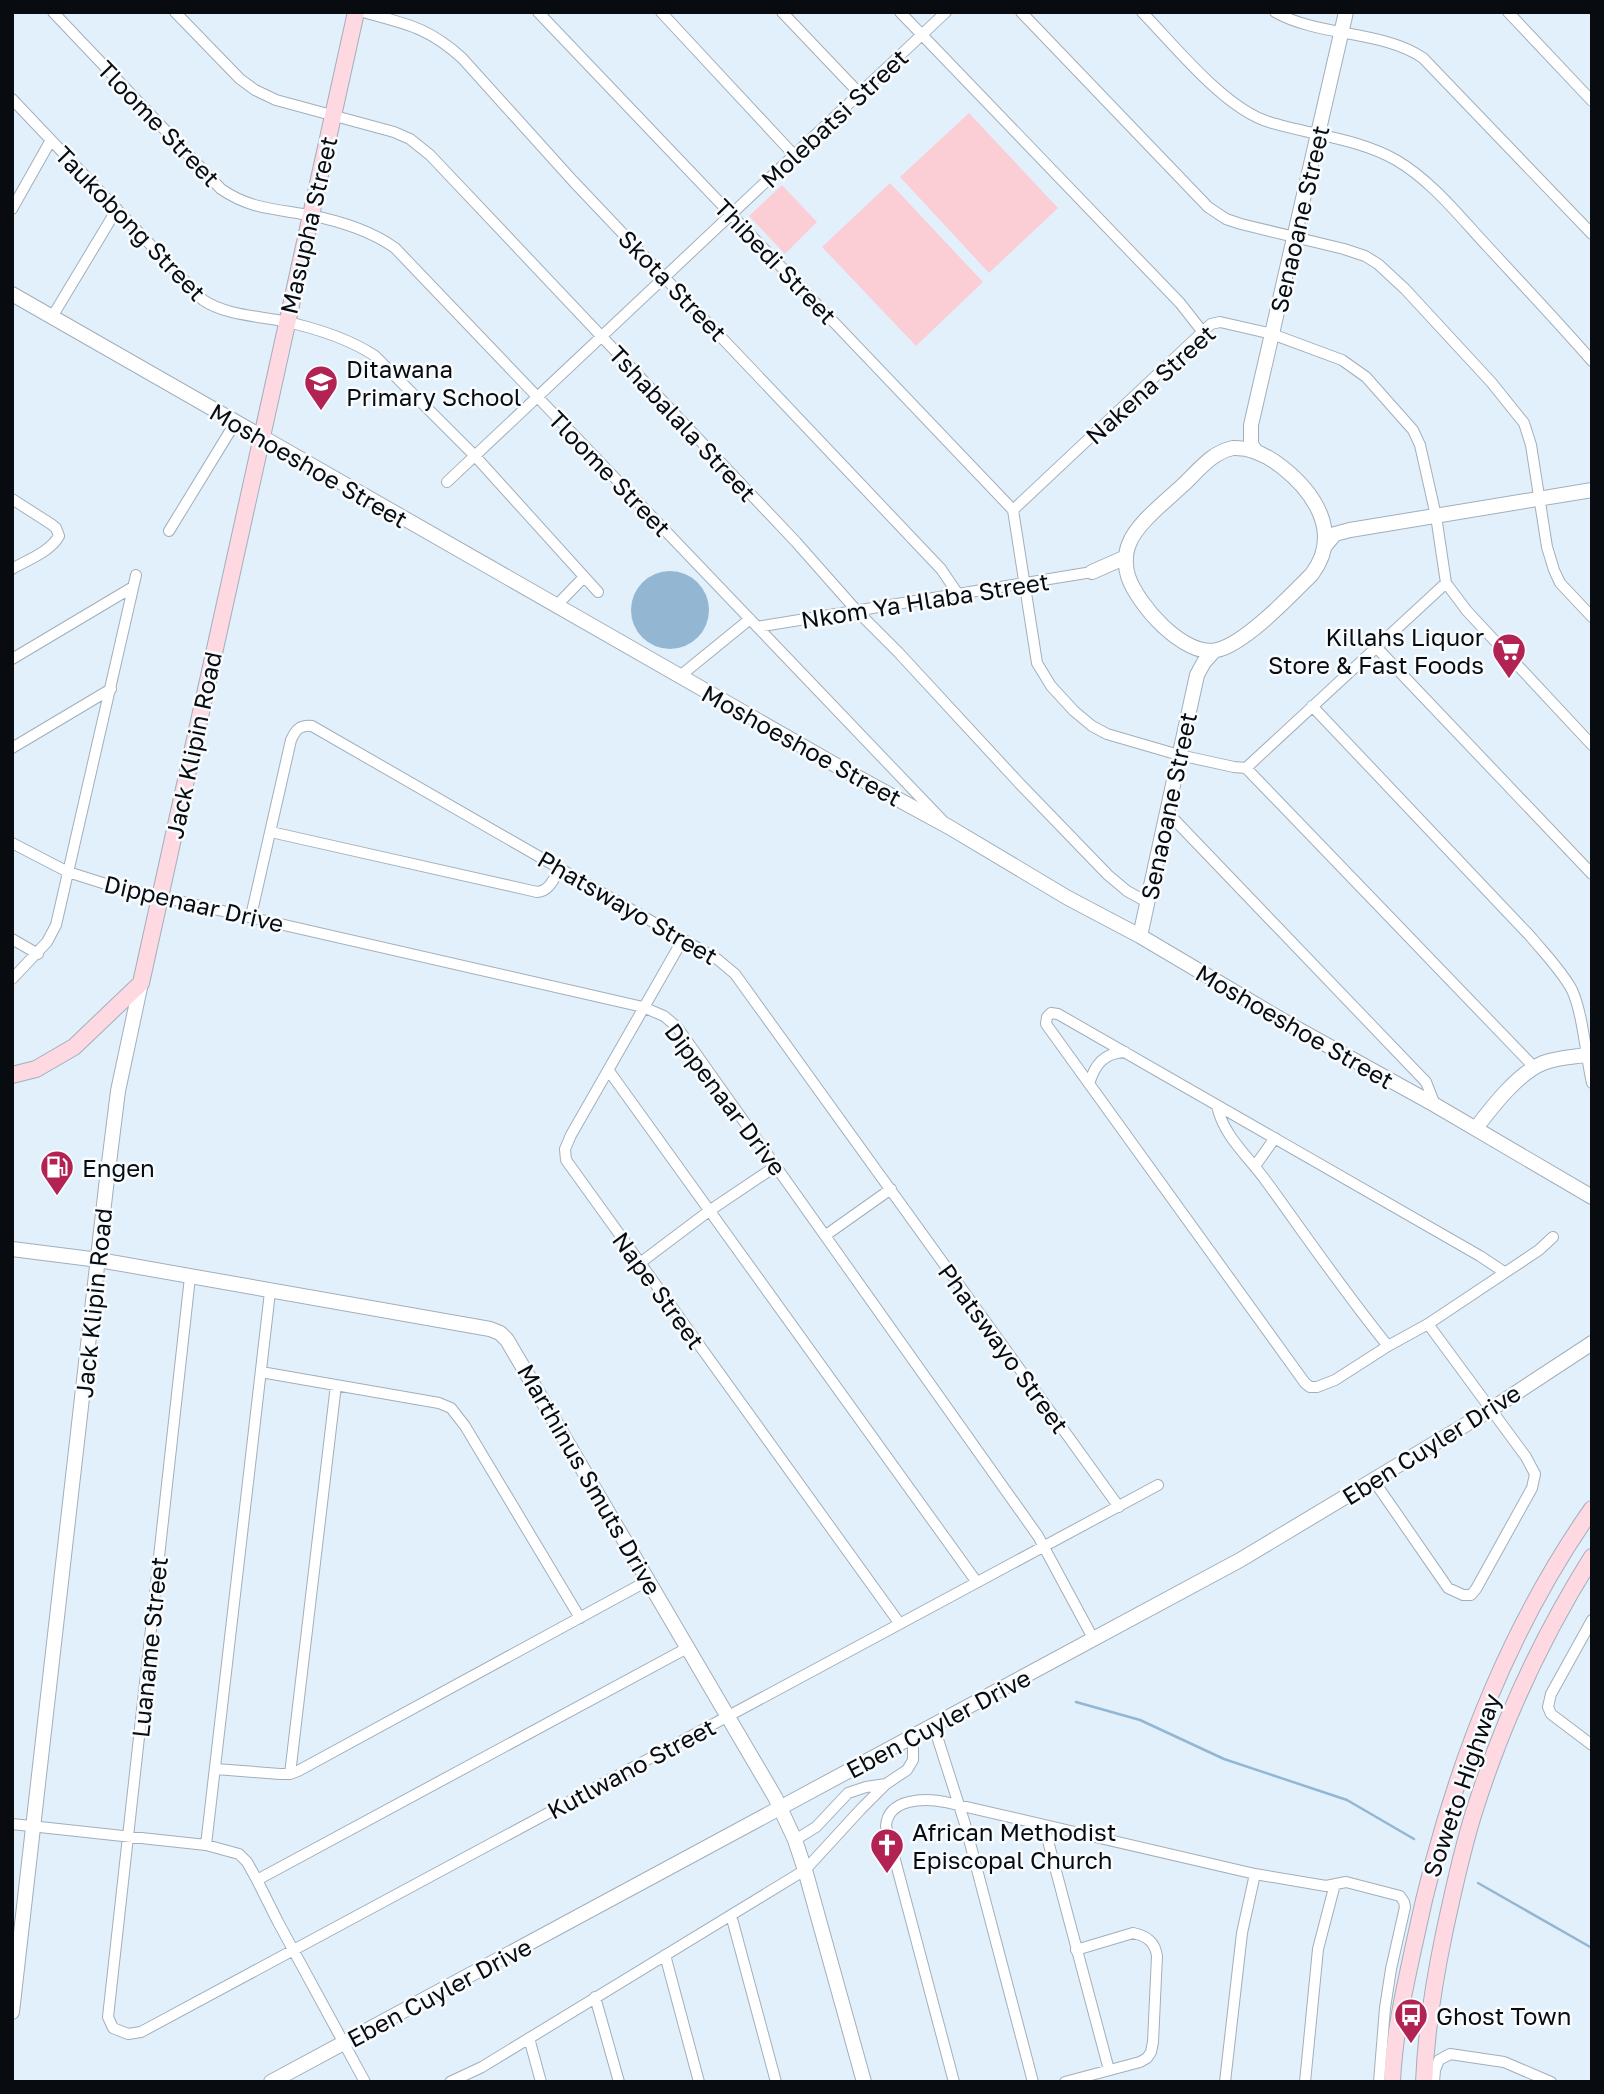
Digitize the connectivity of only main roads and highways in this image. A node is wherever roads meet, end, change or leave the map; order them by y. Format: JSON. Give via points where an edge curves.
{"nodes":[{"id":1,"x":356,"y":12,"type":"edge"},
{"id":2,"x":261,"y":438,"type":"joint"},
{"id":3,"x":12,"y":1075,"type":"edge"},
{"id":4,"x":1592,"y":1510,"type":"edge"},
{"id":5,"x":1592,"y":1557,"type":"edge"},
{"id":6,"x":1392,"y":2082,"type":"edge"},
{"id":7,"x":1424,"y":2082,"type":"edge"}],
"edges":[{"from":1,"to":2,"type":"main road","name":"Masupha Street"},
{"from":2,"to":3,"type":"main road","name":"Jack Klipin Road","via":[[141,983],[74,1047],[36,1069]]},
{"from":4,"to":6,"type":"main road","name":"Soweto Highway","via":[[1522,1627],[1460,1774],[1423,1901],[1400,2012]]},
{"from":5,"to":7,"type":"main road","name":"Soweto Highway","via":[[1515,1703],[1474,1810],[1436,1972]]}]}
